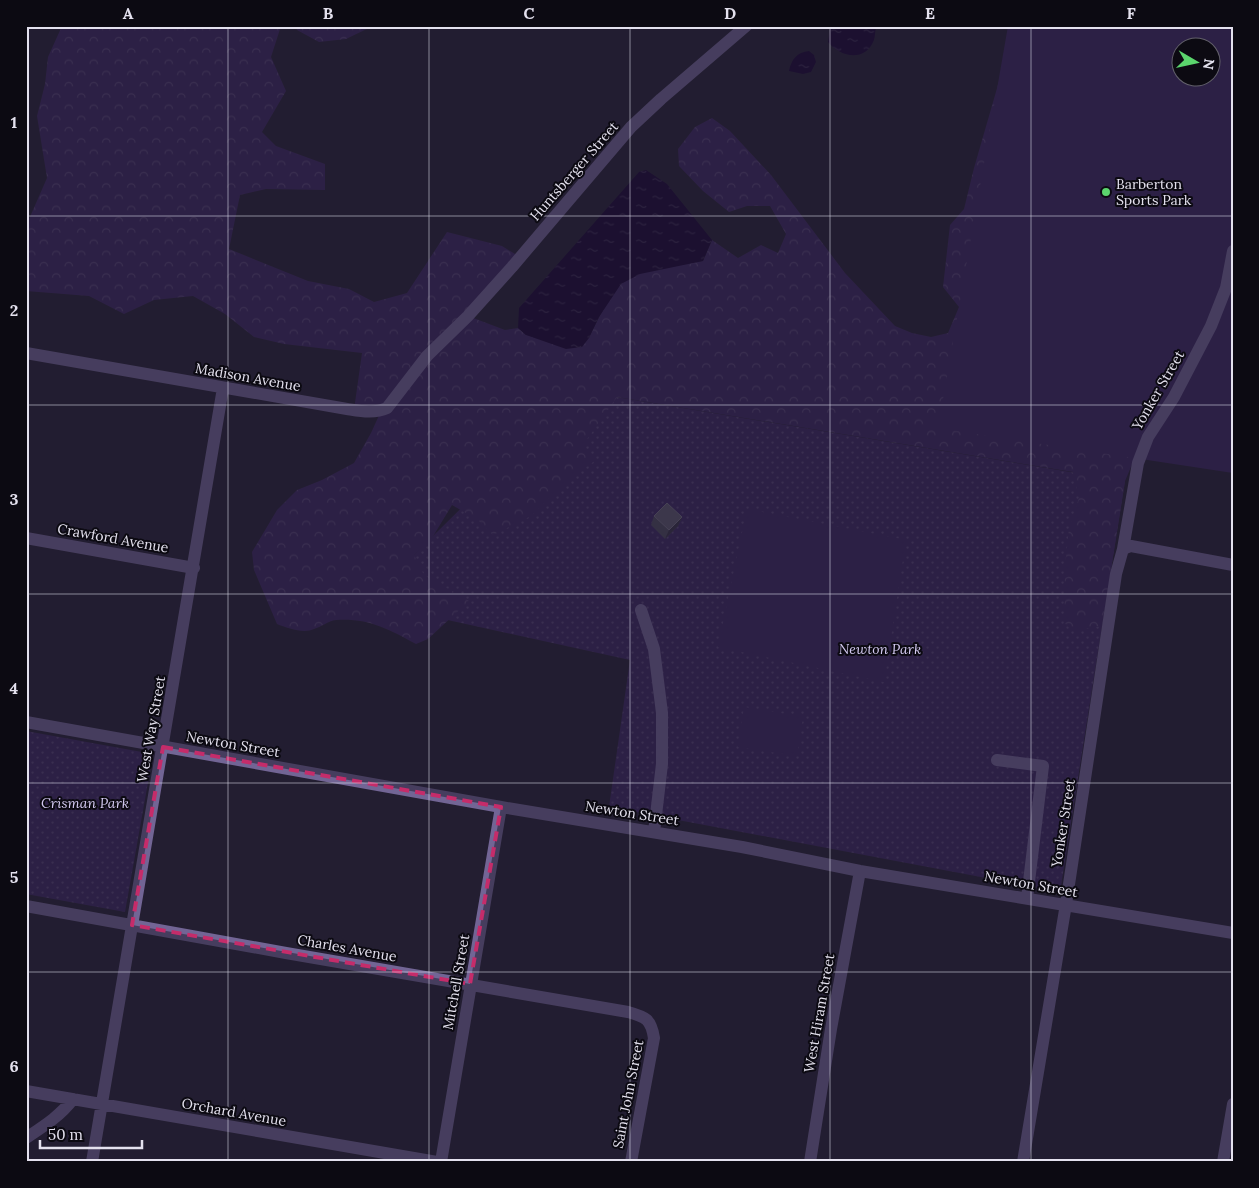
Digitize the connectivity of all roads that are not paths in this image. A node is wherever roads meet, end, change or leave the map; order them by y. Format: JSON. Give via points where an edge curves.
{"nodes":[{"id":1,"x":746,"y":26,"type":"edge"},
{"id":2,"x":1233,"y":252,"type":"edge"},
{"id":3,"x":436,"y":347,"type":"joint"},
{"id":4,"x":26,"y":354,"type":"edge"},
{"id":5,"x":224,"y":388,"type":"junction"},
{"id":6,"x":26,"y":538,"type":"edge"},
{"id":7,"x":1123,"y":549,"type":"junction"},
{"id":8,"x":1233,"y":565,"type":"edge"},
{"id":9,"x":194,"y":568,"type":"junction"},
{"id":10,"x":641,"y":610,"type":"dead end"},
{"id":11,"x":26,"y":722,"type":"edge"},
{"id":12,"x":163,"y":747,"type":"junction"},
{"id":13,"x":997,"y":760,"type":"dead end"},
{"id":14,"x":501,"y":807,"type":"junction"},
{"id":15,"x":654,"y":832,"type":"junction"},
{"id":16,"x":860,"y":871,"type":"junction"},
{"id":17,"x":1027,"y":898,"type":"junction"},
{"id":18,"x":1066,"y":904,"type":"junction"},
{"id":19,"x":26,"y":906,"type":"edge"},
{"id":20,"x":132,"y":925,"type":"junction"},
{"id":21,"x":1233,"y":933,"type":"edge"},
{"id":22,"x":470,"y":984,"type":"junction"},
{"id":23,"x":654,"y":1033,"type":"joint"},
{"id":24,"x":26,"y":1091,"type":"edge"},
{"id":25,"x":73,"y":1100,"type":"junction"},
{"id":26,"x":102,"y":1104,"type":"junction"},
{"id":27,"x":1233,"y":1104,"type":"edge"},
{"id":28,"x":26,"y":1138,"type":"edge"},
{"id":29,"x":92,"y":1162,"type":"edge"},
{"id":30,"x":439,"y":1162,"type":"edge"},
{"id":31,"x":631,"y":1162,"type":"edge"},
{"id":32,"x":810,"y":1162,"type":"edge"},
{"id":33,"x":1023,"y":1162,"type":"edge"},
{"id":34,"x":1223,"y":1162,"type":"edge"}],
"edges":[{"from":1,"to":3,"type":"street","name":"Huntsberger Street","via":[[631,127],[512,267]]},
{"from":2,"to":7,"type":"street","name":"Yonker Street","via":[[1226,288],[1211,326],[1174,397],[1148,437],[1138,463]]},
{"from":3,"to":5,"type":"street","name":"Madison Avenue","via":[[387,408],[381,411],[347,409]]},
{"from":4,"to":5,"type":"street","name":"Madison Avenue"},
{"from":5,"to":9,"type":"street","name":"West Way Street"},
{"from":6,"to":9,"type":"street","name":"Crawford Avenue"},
{"from":7,"to":8,"type":"street","via":[[1130,546]]},
{"from":7,"to":18,"type":"street","name":"Yonker Street","via":[[1116,574]]},
{"from":9,"to":12,"type":"street","name":"West Way Street"},
{"from":10,"to":15,"type":"street","via":[[654,649],[662,713],[662,764]]},
{"from":11,"to":12,"type":"street","name":"Newton Street"},
{"from":12,"to":14,"type":"street","name":"Newton Street"},
{"from":12,"to":20,"type":"street","name":"West Way Street"},
{"from":13,"to":17,"type":"street","via":[[1043,766]]},
{"from":14,"to":15,"type":"street","name":"Newton Street"},
{"from":14,"to":22,"type":"street","name":"Mitchell Street"},
{"from":15,"to":16,"type":"street","name":"Newton Street"},
{"from":16,"to":17,"type":"street","name":"Newton Street"},
{"from":16,"to":32,"type":"street","name":"West Hiram Street"},
{"from":17,"to":18,"type":"street","name":"Newton Street"},
{"from":18,"to":21,"type":"street","name":"Newton Street"},
{"from":18,"to":33,"type":"street","name":"Yonker Street"},
{"from":19,"to":20,"type":"street","name":"Charles Avenue"},
{"from":20,"to":22,"type":"street","name":"Charles Avenue"},
{"from":20,"to":26,"type":"street","name":"West Way Street"},
{"from":22,"to":23,"type":"street","name":"Charles Avenue","via":[[635,1014],[648,1019]]},
{"from":22,"to":30,"type":"street","name":"Mitchell Street"},
{"from":23,"to":31,"type":"street","name":"Saint John Street"},
{"from":24,"to":25,"type":"street","name":"Orchard Avenue"},
{"from":25,"to":26,"type":"street","name":"Orchard Avenue"},
{"from":25,"to":28,"type":"street","via":[[63,1112]]},
{"from":26,"to":29,"type":"street","name":"West Way Street"},
{"from":26,"to":30,"type":"street","name":"Orchard Avenue"},
{"from":27,"to":34,"type":"street"}]}
